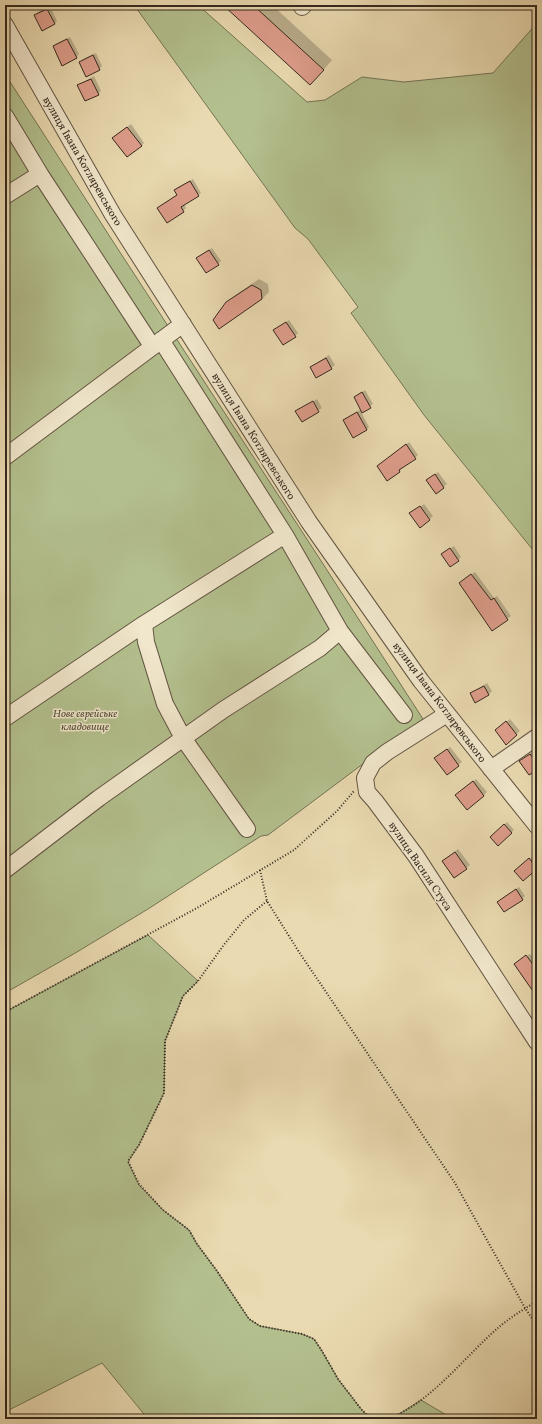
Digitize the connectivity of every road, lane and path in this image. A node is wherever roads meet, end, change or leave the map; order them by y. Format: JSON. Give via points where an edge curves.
{"nodes":[{"id":1,"x":5,"y":24,"type":"edge"},
{"id":2,"x":5,"y":116,"type":"edge"},
{"id":3,"x":40,"y":174,"type":"junction"},
{"id":4,"x":5,"y":196,"type":"edge"},
{"id":5,"x":183,"y":324,"type":"junction"},
{"id":6,"x":157,"y":343,"type":"junction"},
{"id":7,"x":5,"y":457,"type":"edge"},
{"id":8,"x":285,"y":535,"type":"junction"},
{"id":9,"x":144,"y":624,"type":"junction"},
{"id":10,"x":340,"y":631,"type":"junction"},
{"id":11,"x":447,"y":714,"type":"junction"},
{"id":12,"x":404,"y":715,"type":"dead end"},
{"id":13,"x":5,"y":718,"type":"edge"},
{"id":14,"x":537,"y":737,"type":"edge"},
{"id":15,"x":183,"y":738,"type":"junction"},
{"id":16,"x":491,"y":769,"type":"junction"},
{"id":17,"x":365,"y":778,"type":"junction"},
{"id":18,"x":537,"y":826,"type":"edge"},
{"id":19,"x":247,"y":829,"type":"dead end"},
{"id":20,"x":5,"y":870,"type":"edge"},
{"id":21,"x":260,"y":870,"type":"junction"},
{"id":22,"x":267,"y":901,"type":"junction"},
{"id":23,"x":5,"y":1012,"type":"edge"},
{"id":24,"x":537,"y":1042,"type":"edge"},
{"id":25,"x":537,"y":1301,"type":"edge"},
{"id":26,"x":525,"y":1308,"type":"junction"},
{"id":27,"x":537,"y":1326,"type":"edge"},
{"id":28,"x":371,"y":1419,"type":"edge"},
{"id":29,"x":387,"y":1419,"type":"edge"}],
"edges":[{"from":1,"to":5,"type":"street","name":"вулиця Івана Котляревського","via":[[113,215]]},
{"from":2,"to":3,"type":"street"},
{"from":3,"to":4,"type":"street"},
{"from":3,"to":6,"type":"street"},
{"from":5,"to":6,"type":"street"},
{"from":5,"to":11,"type":"street","name":"вулиця Івана Котляревського","via":[[309,522]]},
{"from":6,"to":7,"type":"street"},
{"from":6,"to":8,"type":"street"},
{"from":8,"to":9,"type":"street"},
{"from":8,"to":10,"type":"street"},
{"from":9,"to":13,"type":"street"},
{"from":9,"to":15,"type":"street","via":[[146,642],[165,704]]},
{"from":10,"to":12,"type":"street"},
{"from":10,"to":15,"type":"street","via":[[320,648]]},
{"from":11,"to":16,"type":"street","name":"вулиця Івана Котляревського"},
{"from":11,"to":17,"type":"street","via":[[387,752],[373,763]]},
{"from":14,"to":16,"type":"street"},
{"from":15,"to":19,"type":"street"},
{"from":15,"to":20,"type":"street"},
{"from":16,"to":18,"type":"street","name":"вулиця Івана Котляревського"},
{"from":17,"to":21,"type":"path","via":[[337,810],[294,850]]},
{"from":17,"to":24,"type":"street","name":"вулиця Василя Стуса","via":[[367,792],[416,856]]},
{"from":21,"to":22,"type":"path"},
{"from":21,"to":23,"type":"path","via":[[197,908]]},
{"from":22,"to":26,"type":"path","via":[[298,952],[456,1183]]},
{"from":22,"to":28,"type":"path","via":[[244,920],[198,981],[183,996],[165,1041],[164,1093],[128,1162],[139,1184],[163,1210],[189,1230],[249,1319],[260,1326],[302,1334],[314,1339],[338,1379]]},
{"from":25,"to":26,"type":"path"},
{"from":26,"to":27,"type":"path"},
{"from":26,"to":29,"type":"path","via":[[498,1328],[421,1400]]}]}
